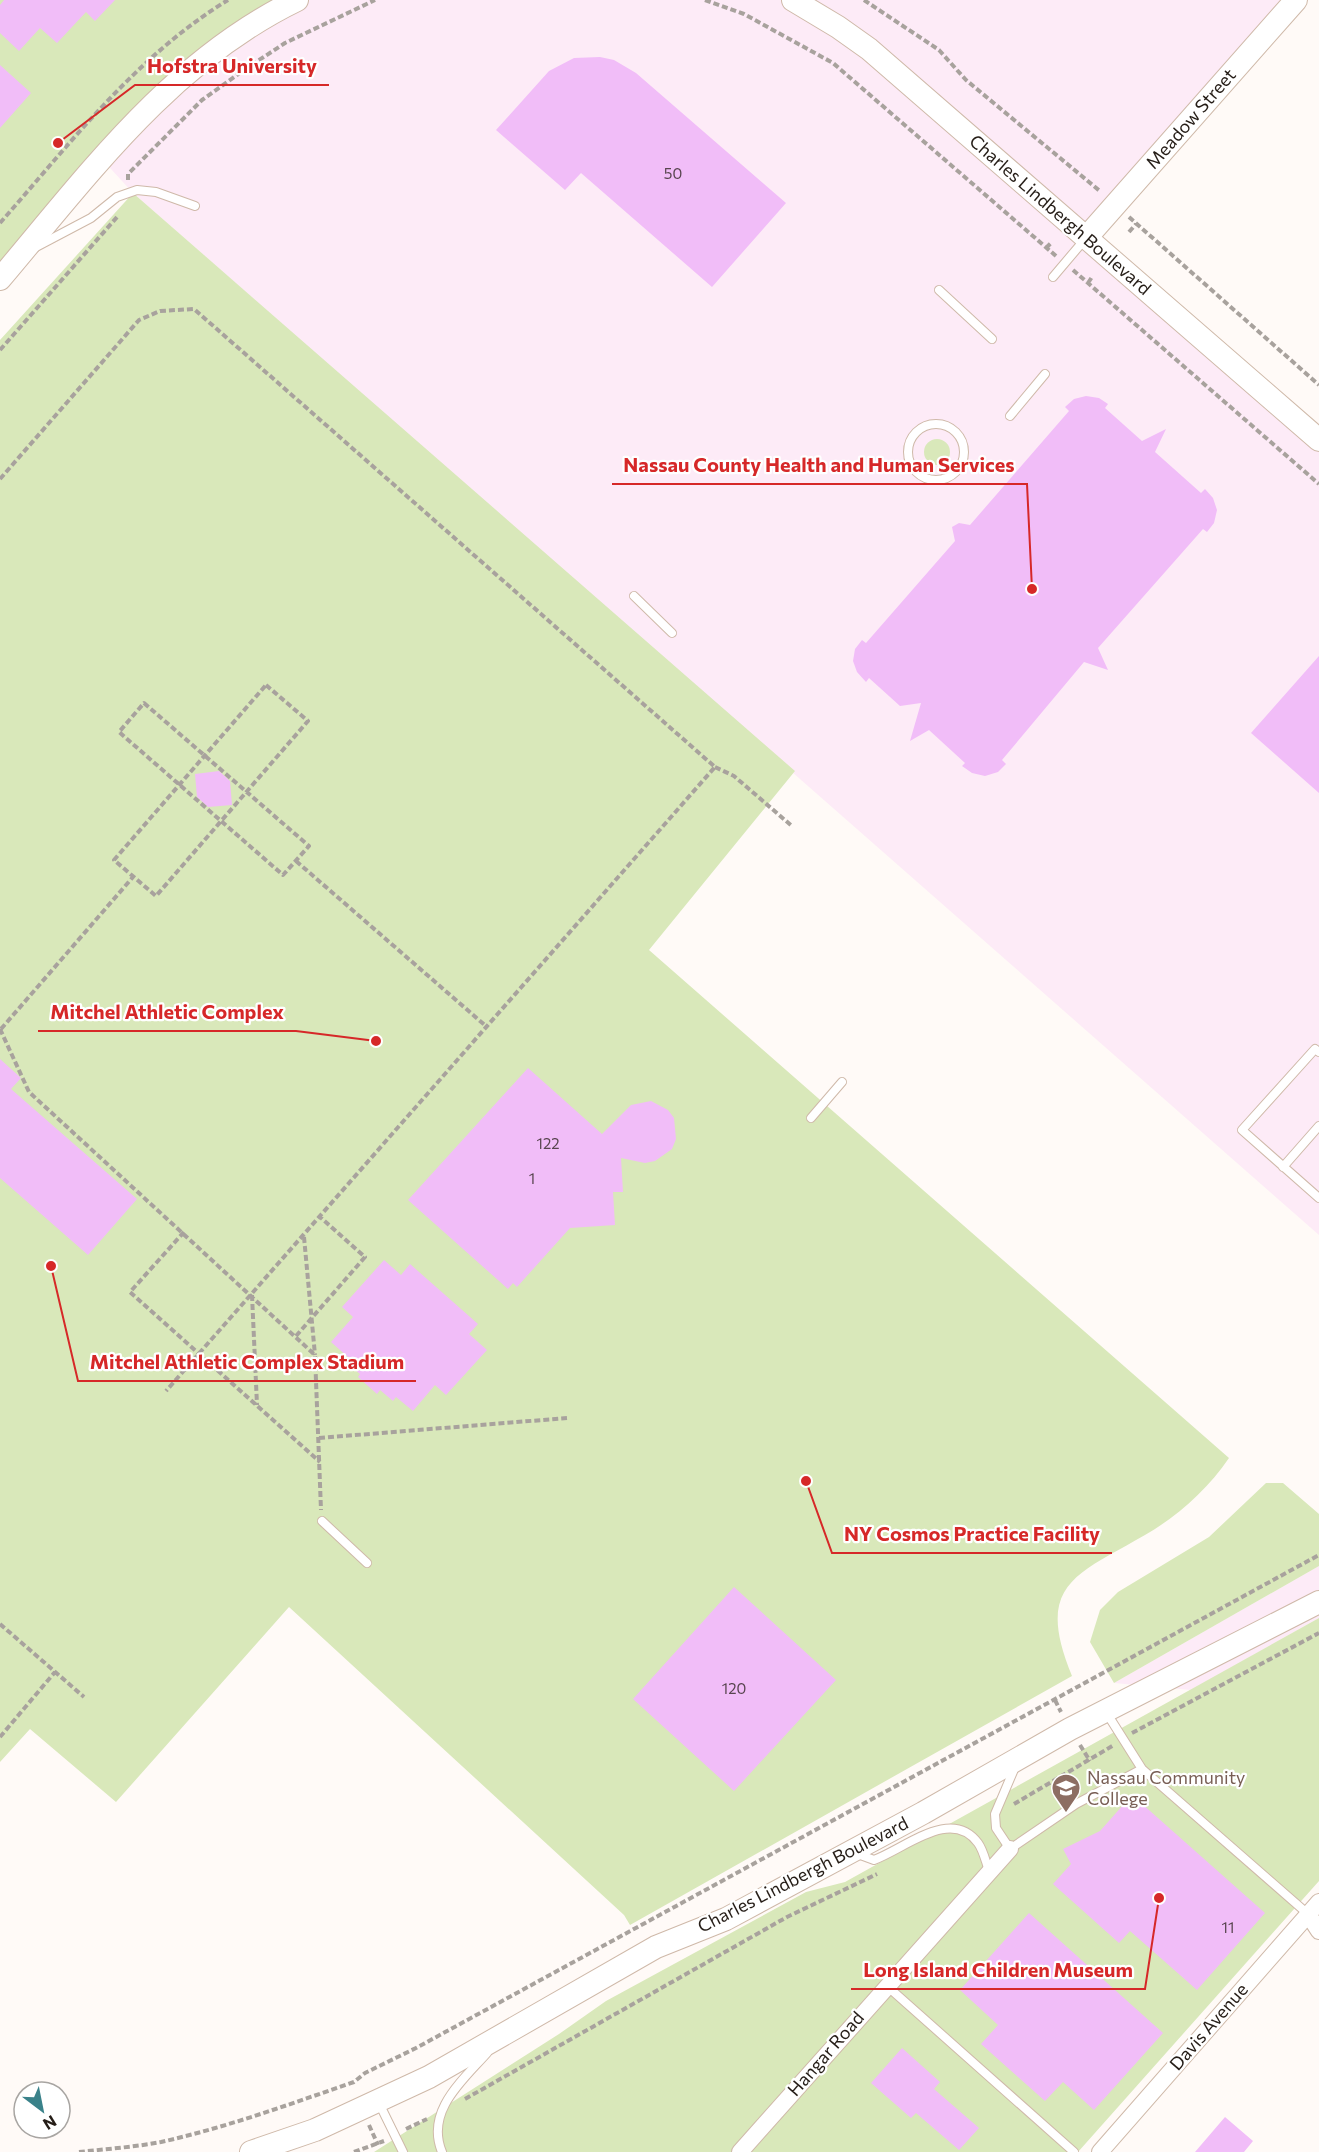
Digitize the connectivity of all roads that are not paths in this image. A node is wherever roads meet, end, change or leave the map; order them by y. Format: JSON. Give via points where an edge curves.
{"nodes":[{"id":1,"x":297,"y":0,"type":"edge"},
{"id":2,"x":793,"y":0,"type":"edge"},
{"id":3,"x":1296,"y":0,"type":"edge"},
{"id":4,"x":195,"y":206,"type":"dead end"},
{"id":5,"x":1086,"y":238,"type":"junction"},
{"id":6,"x":21,"y":255,"type":"junction"},
{"id":7,"x":1053,"y":277,"type":"dead end"},
{"id":8,"x":0,"y":279,"type":"edge"},
{"id":9,"x":939,"y":290,"type":"dead end"},
{"id":10,"x":992,"y":339,"type":"dead end"},
{"id":11,"x":1045,"y":374,"type":"dead end"},
{"id":12,"x":1010,"y":416,"type":"dead end"},
{"id":13,"x":939,"y":424,"type":"joint"},
{"id":14,"x":1319,"y":440,"type":"edge"},
{"id":15,"x":634,"y":596,"type":"dead end"},
{"id":16,"x":672,"y":633,"type":"dead end"},
{"id":17,"x":1319,"y":1052,"type":"edge"},
{"id":18,"x":842,"y":1082,"type":"dead end"},
{"id":19,"x":811,"y":1118,"type":"dead end"},
{"id":20,"x":1319,"y":1126,"type":"edge"},
{"id":21,"x":1283,"y":1167,"type":"junction"},
{"id":22,"x":1319,"y":1198,"type":"edge"},
{"id":23,"x":322,"y":1521,"type":"road end"},
{"id":24,"x":367,"y":1563,"type":"dead end"},
{"id":25,"x":1319,"y":1602,"type":"edge"},
{"id":26,"x":1105,"y":1710,"type":"junction"},
{"id":27,"x":1020,"y":1758,"type":"junction"},
{"id":28,"x":1142,"y":1769,"type":"junction"},
{"id":29,"x":1010,"y":1849,"type":"junction"},
{"id":30,"x":852,"y":1852,"type":"junction"},
{"id":31,"x":990,"y":1873,"type":"junction"},
{"id":32,"x":1313,"y":1908,"type":"edge"},
{"id":33,"x":1319,"y":1931,"type":"edge"},
{"id":34,"x":886,"y":1986,"type":"junction"},
{"id":35,"x":502,"y":2037,"type":"junction"},
{"id":36,"x":377,"y":2101,"type":"junction"},
{"id":37,"x":251,"y":2152,"type":"edge"},
{"id":38,"x":403,"y":2152,"type":"edge"},
{"id":39,"x":442,"y":2152,"type":"edge"},
{"id":40,"x":740,"y":2152,"type":"edge"},
{"id":41,"x":1074,"y":2152,"type":"edge"},
{"id":42,"x":1100,"y":2152,"type":"edge"}],
"edges":[{"from":1,"to":6,"type":"street","via":[[231,38],[188,71],[125,132]]},
{"from":2,"to":5,"type":"street","name":"Charles Lindbergh Boulevard","via":[[869,50]]},
{"from":3,"to":5,"type":"street","name":"Meadow Street"},
{"from":4,"to":6,"type":"lane","via":[[156,192],[130,192]]},
{"from":5,"to":7,"type":"lane"},
{"from":5,"to":14,"type":"street","name":"Charles Lindbergh Boulevard"},
{"from":6,"to":8,"type":"street"},
{"from":9,"to":10,"type":"lane"},
{"from":11,"to":12,"type":"lane"},
{"from":13,"to":13,"type":"lane","via":[[921,428],[910,442],[914,469],[938,480],[955,472],[964,456],[961,438],[948,426]]},
{"from":15,"to":16,"type":"lane"},
{"from":17,"to":21,"type":"lane","via":[[1315,1049],[1242,1130]]},
{"from":18,"to":19,"type":"lane"},
{"from":20,"to":21,"type":"lane"},
{"from":21,"to":22,"type":"lane"},
{"from":23,"to":24,"type":"lane"},
{"from":25,"to":26,"type":"street","name":"Charles Lindbergh Boulevard"},
{"from":26,"to":27,"type":"street","name":"Charles Lindbergh Boulevard"},
{"from":26,"to":28,"type":"lane"},
{"from":27,"to":29,"type":"lane","via":[[995,1814],[996,1828]]},
{"from":27,"to":30,"type":"street","name":"Charles Lindbergh Boulevard"},
{"from":28,"to":29,"type":"lane","via":[[1076,1803]]},
{"from":28,"to":32,"type":"lane"},
{"from":29,"to":31,"type":"street","name":"Hangar Road"},
{"from":30,"to":31,"type":"lane","via":[[874,1860],[949,1827],[965,1829],[979,1844]]},
{"from":30,"to":35,"type":"street","name":"Charles Lindbergh Boulevard","via":[[726,1919],[656,1947]]},
{"from":31,"to":34,"type":"street","name":"Hangar Road"},
{"from":32,"to":33,"type":"street"},
{"from":32,"to":42,"type":"street","name":"Davis Avenue"},
{"from":34,"to":40,"type":"street","name":"Hangar Road"},
{"from":34,"to":41,"type":"lane"},
{"from":35,"to":36,"type":"street","name":"Charles Lindbergh Boulevard"},
{"from":35,"to":39,"type":"lane","via":[[449,2096],[438,2117]]},
{"from":36,"to":37,"type":"street","name":"Charles Lindbergh Boulevard","via":[[315,2130]]},
{"from":36,"to":38,"type":"lane"}]}
